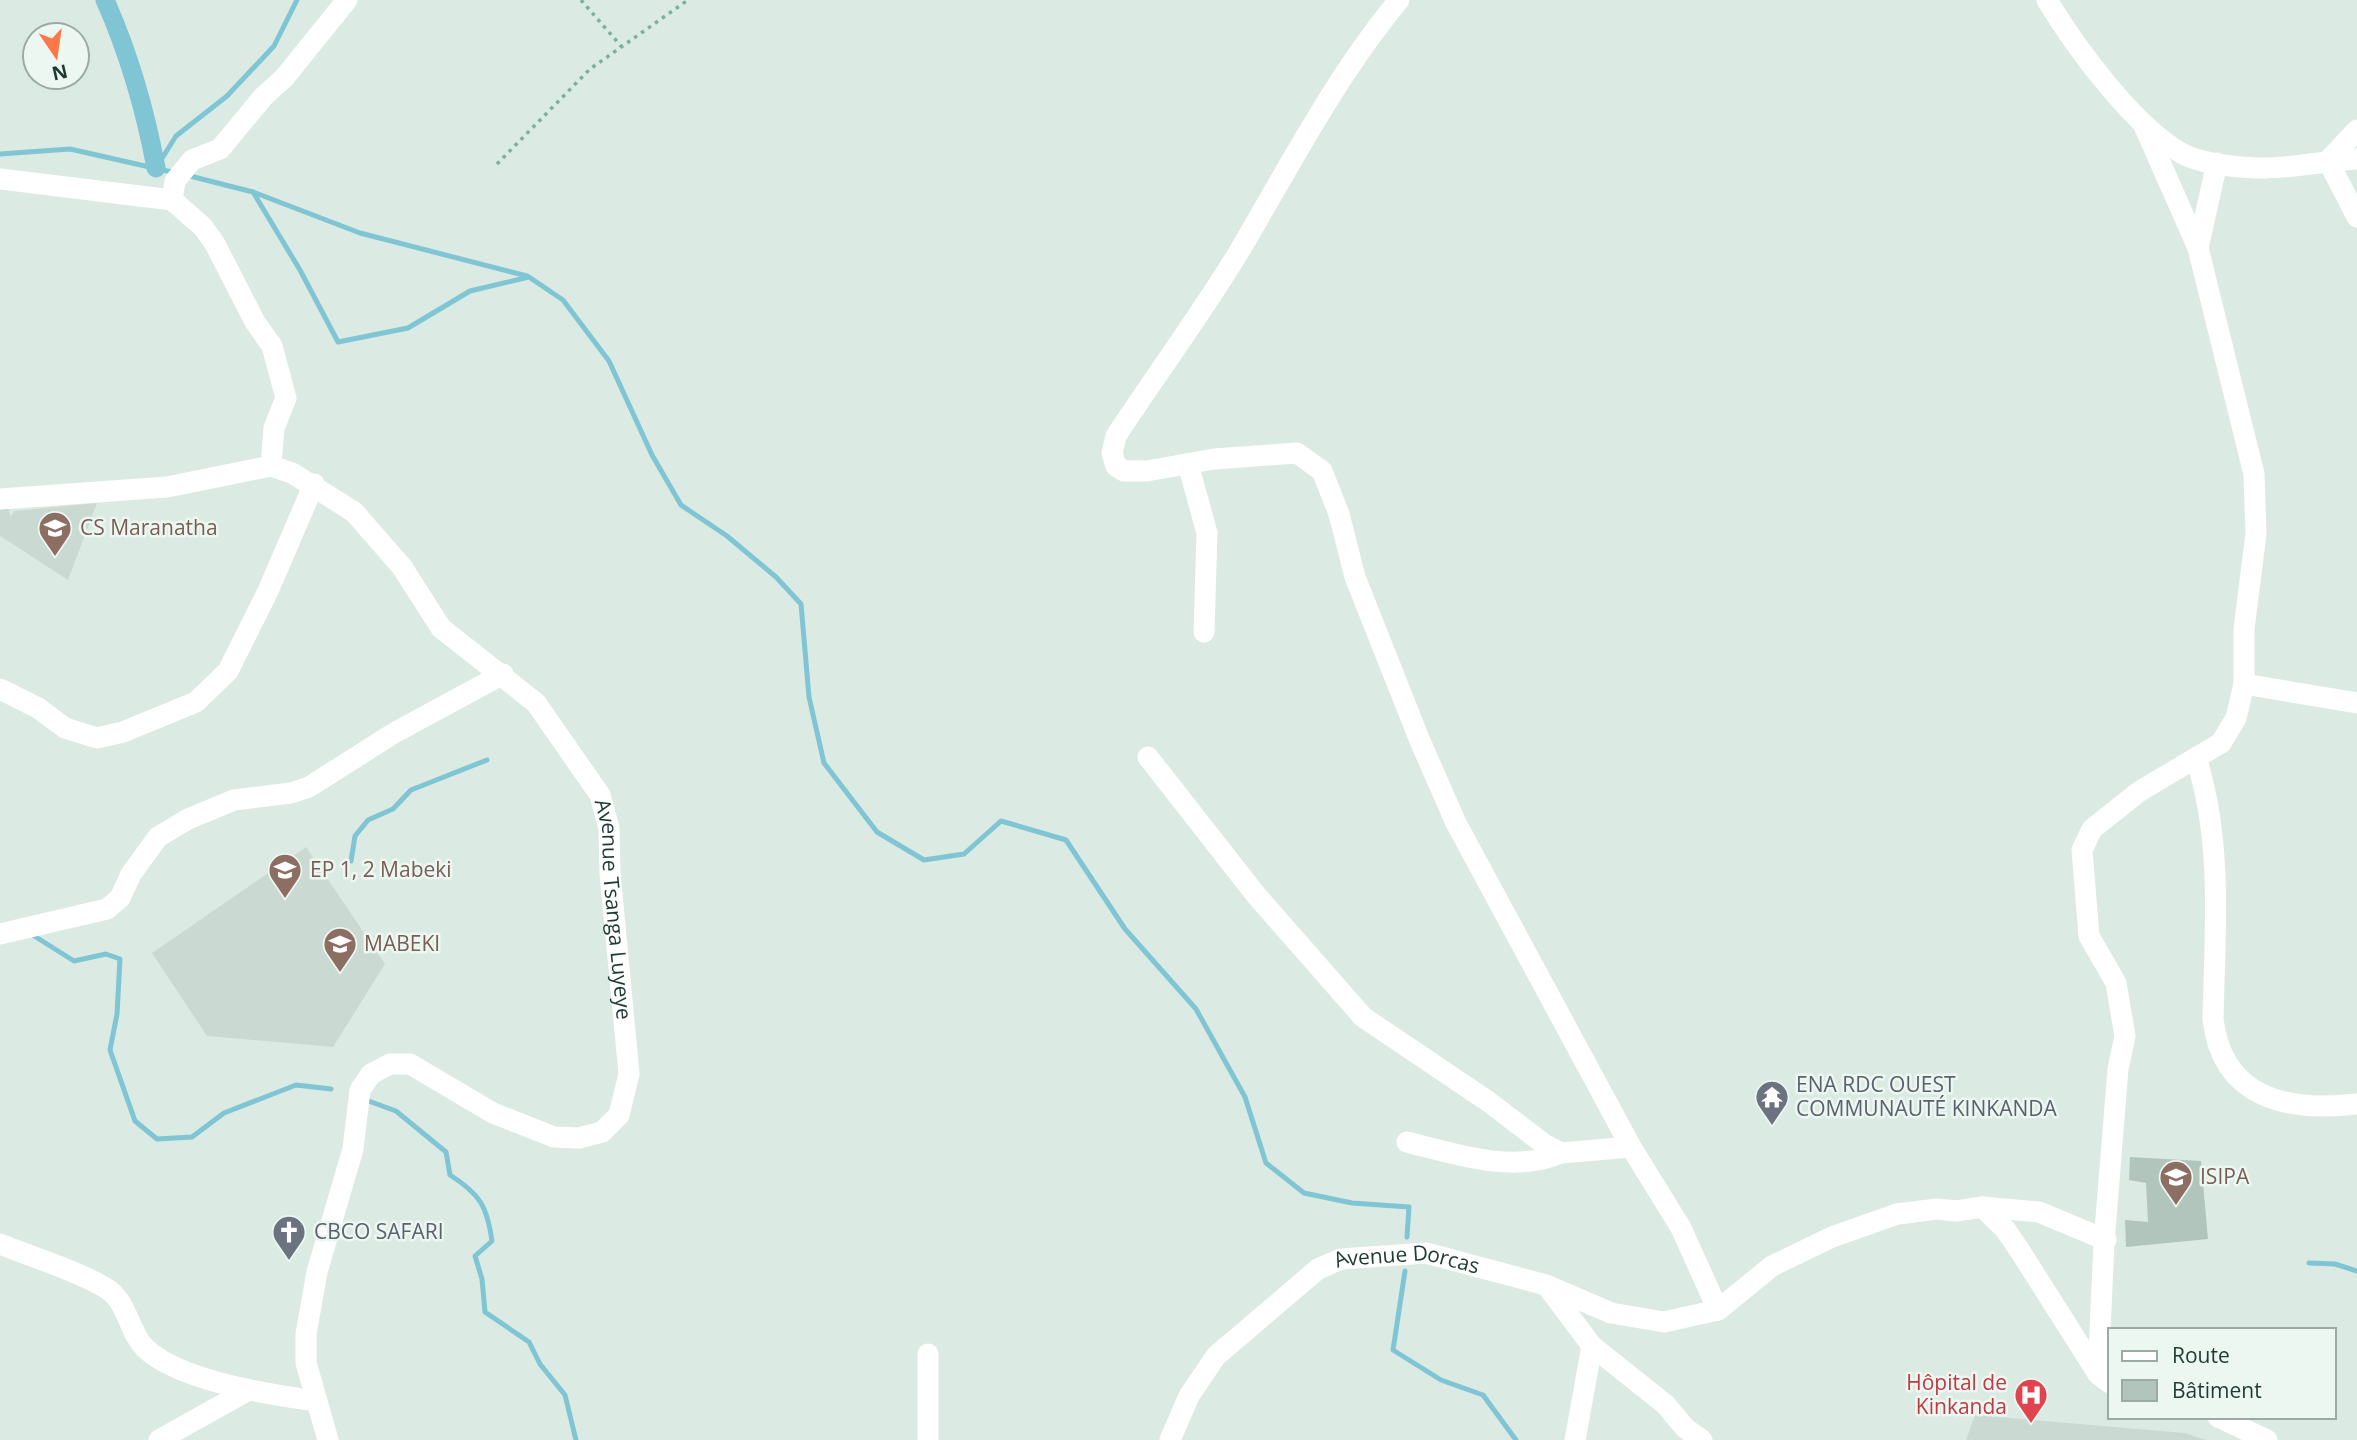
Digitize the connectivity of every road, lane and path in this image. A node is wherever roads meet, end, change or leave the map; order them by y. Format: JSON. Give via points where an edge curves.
{"nodes":[{"id":1,"x":347,"y":0,"type":"edge"},
{"id":2,"x":581,"y":0,"type":"edge"},
{"id":3,"x":688,"y":0,"type":"edge"},
{"id":4,"x":1399,"y":0,"type":"edge"},
{"id":5,"x":2047,"y":0,"type":"edge"},
{"id":6,"x":621,"y":46,"type":"junction"},
{"id":7,"x":2145,"y":128,"type":"junction"},
{"id":8,"x":2357,"y":130,"type":"edge"},
{"id":9,"x":2357,"y":159,"type":"edge"},
{"id":10,"x":2328,"y":161,"type":"junction"},
{"id":11,"x":2217,"y":163,"type":"junction"},
{"id":12,"x":498,"y":164,"type":"dead end"},
{"id":13,"x":0,"y":179,"type":"edge"},
{"id":14,"x":173,"y":190,"type":"junction"},
{"id":15,"x":2357,"y":217,"type":"edge"},
{"id":16,"x":2198,"y":248,"type":"junction"},
{"id":17,"x":1188,"y":464,"type":"junction"},
{"id":18,"x":271,"y":466,"type":"junction"},
{"id":19,"x":314,"y":484,"type":"junction"},
{"id":20,"x":0,"y":499,"type":"edge"},
{"id":21,"x":1205,"y":632,"type":"dead end"},
{"id":22,"x":503,"y":674,"type":"junction"},
{"id":23,"x":2244,"y":684,"type":"junction"},
{"id":24,"x":0,"y":689,"type":"edge"},
{"id":25,"x":2357,"y":703,"type":"edge"},
{"id":26,"x":1148,"y":757,"type":"dead end"},
{"id":27,"x":2196,"y":758,"type":"junction"},
{"id":28,"x":0,"y":934,"type":"edge"},
{"id":29,"x":2357,"y":1104,"type":"edge"},
{"id":30,"x":1407,"y":1142,"type":"dead end"},
{"id":31,"x":1631,"y":1147,"type":"junction"},
{"id":32,"x":1560,"y":1153,"type":"junction"},
{"id":33,"x":1982,"y":1207,"type":"junction"},
{"id":34,"x":2106,"y":1240,"type":"junction"},
{"id":35,"x":0,"y":1244,"type":"edge"},
{"id":36,"x":1546,"y":1285,"type":"junction"},
{"id":37,"x":1718,"y":1310,"type":"junction"},
{"id":38,"x":1592,"y":1346,"type":"junction"},
{"id":39,"x":928,"y":1354,"type":"dead end"},
{"id":40,"x":2104,"y":1379,"type":"edge"},
{"id":41,"x":247,"y":1391,"type":"junction"},
{"id":42,"x":317,"y":1401,"type":"junction"},
{"id":43,"x":2222,"y":1419,"type":"edge"},
{"id":44,"x":159,"y":1440,"type":"edge"},
{"id":45,"x":328,"y":1440,"type":"edge"},
{"id":46,"x":928,"y":1440,"type":"edge"},
{"id":47,"x":1170,"y":1440,"type":"edge"},
{"id":48,"x":1575,"y":1440,"type":"edge"},
{"id":49,"x":1702,"y":1440,"type":"edge"},
{"id":50,"x":2267,"y":1440,"type":"edge"}],
"edges":[{"from":1,"to":14,"type":"street","via":[[220,149],[189,163]]},
{"from":2,"to":6,"type":"path"},
{"from":3,"to":6,"type":"path"},
{"from":4,"to":17,"type":"street","via":[[1314,125],[1202,313],[1116,436],[1112,453],[1116,466],[1124,471]]},
{"from":5,"to":7,"type":"street"},
{"from":6,"to":12,"type":"path","via":[[590,69]]},
{"from":7,"to":11,"type":"street","via":[[2185,155]]},
{"from":7,"to":16,"type":"street"},
{"from":8,"to":10,"type":"street"},
{"from":9,"to":10,"type":"street"},
{"from":10,"to":11,"type":"street","via":[[2258,168]]},
{"from":10,"to":15,"type":"street"},
{"from":11,"to":16,"type":"street"},
{"from":13,"to":14,"type":"street"},
{"from":14,"to":18,"type":"street","via":[[215,244],[272,346],[286,398],[274,428]]},
{"from":16,"to":23,"type":"street","via":[[2254,474],[2256,534],[2244,629]]},
{"from":17,"to":21,"type":"street","via":[[1207,533]]},
{"from":17,"to":31,"type":"street","via":[[1297,453],[1322,471],[1355,577],[1456,823]]},
{"from":18,"to":19,"type":"street","name":"Avenue Tsanga Luyeye"},
{"from":18,"to":20,"type":"street","via":[[167,487]]},
{"from":19,"to":22,"type":"street","name":"Avenue Tsanga Luyeye","via":[[354,512],[374,534],[402,567],[441,628]]},
{"from":19,"to":24,"type":"street","via":[[228,671],[196,702],[97,738],[65,728]]},
{"from":22,"to":28,"type":"street","via":[[394,733],[309,787],[234,800],[188,819],[158,837],[120,898],[107,909]]},
{"from":22,"to":42,"type":"street","name":"Avenue Tsanga Luyeye","via":[[536,703],[600,795],[609,828],[629,1074],[619,1115],[602,1132],[579,1138],[554,1137],[493,1113],[410,1065],[390,1064],[371,1074],[360,1090],[353,1149],[309,1313],[306,1363]]},
{"from":23,"to":25,"type":"street"},
{"from":23,"to":27,"type":"street","via":[[2236,718],[2221,743]]},
{"from":26,"to":32,"type":"street","via":[[1256,895],[1363,1017]]},
{"from":27,"to":29,"type":"street","via":[[2208,797],[2215,864],[2213,1019],[2224,1061],[2255,1093],[2295,1104]]},
{"from":27,"to":34,"type":"street","via":[[2140,791],[2092,829],[2082,850],[2089,936],[2116,984],[2125,1036],[2118,1069]]},
{"from":30,"to":32,"type":"street","via":[[1466,1157],[1508,1161],[1545,1159]]},
{"from":31,"to":32,"type":"street"},
{"from":31,"to":37,"type":"street","via":[[1681,1228]]},
{"from":33,"to":34,"type":"street","via":[[2039,1212]]},
{"from":33,"to":37,"type":"street","via":[[1897,1214],[1832,1237],[1772,1266]]},
{"from":33,"to":40,"type":"street","via":[[2005,1229]]},
{"from":34,"to":40,"type":"street"},
{"from":35,"to":41,"type":"street","via":[[105,1287],[121,1301],[146,1348],[191,1371]]},
{"from":36,"to":37,"type":"street","name":"Avenue Dorcas","via":[[1611,1313],[1641,1319],[1664,1322]]},
{"from":36,"to":38,"type":"street"},
{"from":36,"to":47,"type":"street","name":"Avenue Dorcas","via":[[1426,1254],[1341,1259],[1318,1269],[1216,1356],[1189,1396]]},
{"from":38,"to":48,"type":"street"},
{"from":38,"to":49,"type":"street"},
{"from":39,"to":46,"type":"street"},
{"from":41,"to":42,"type":"street"},
{"from":41,"to":44,"type":"street"},
{"from":42,"to":45,"type":"street","name":"Avenue Tsanga Luyeye"},
{"from":43,"to":50,"type":"street"}]}
